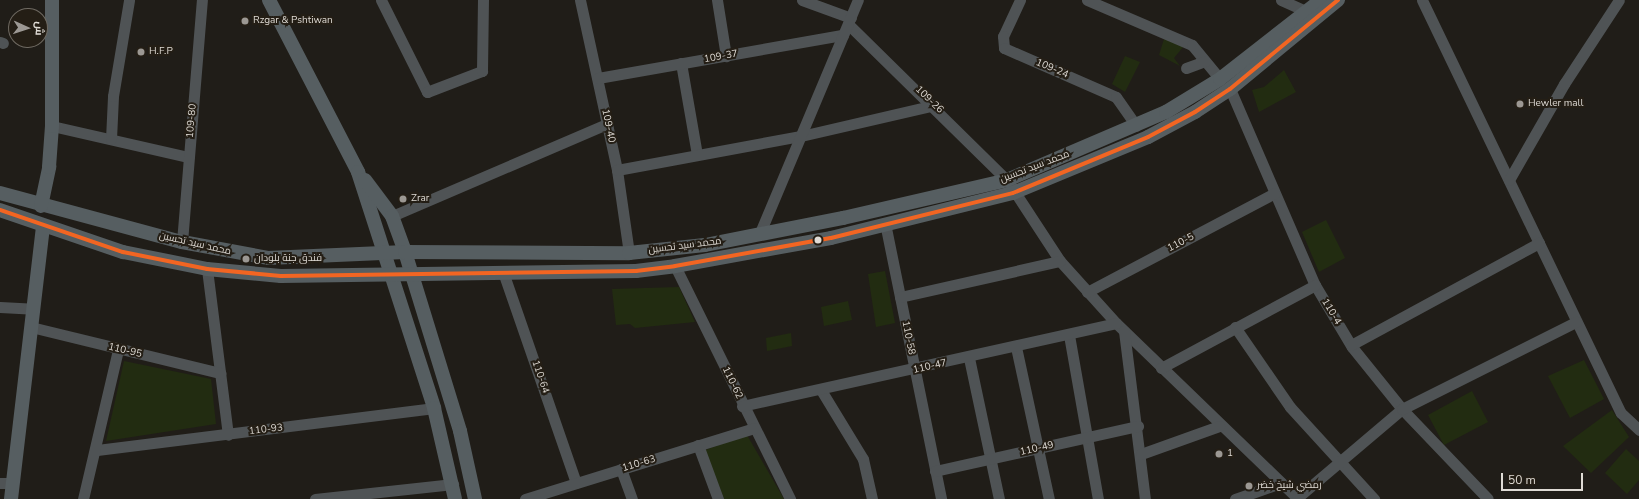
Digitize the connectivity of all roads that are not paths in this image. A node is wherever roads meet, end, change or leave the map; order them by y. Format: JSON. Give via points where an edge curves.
{"nodes":[{"id":1,"x":52,"y":0,"type":"edge"},
{"id":2,"x":129,"y":0,"type":"edge"},
{"id":3,"x":202,"y":0,"type":"edge"},
{"id":4,"x":269,"y":0,"type":"edge"},
{"id":5,"x":381,"y":0,"type":"edge"},
{"id":6,"x":483,"y":0,"type":"edge"},
{"id":7,"x":580,"y":0,"type":"edge"},
{"id":8,"x":717,"y":0,"type":"edge"},
{"id":9,"x":802,"y":0,"type":"edge"},
{"id":10,"x":858,"y":0,"type":"edge"},
{"id":11,"x":1020,"y":0,"type":"edge"},
{"id":12,"x":1087,"y":0,"type":"edge"},
{"id":13,"x":1281,"y":0,"type":"edge"},
{"id":14,"x":1321,"y":0,"type":"edge"},
{"id":15,"x":1338,"y":0,"type":"edge"},
{"id":16,"x":1422,"y":0,"type":"edge"},
{"id":17,"x":1619,"y":0,"type":"edge"},
{"id":18,"x":1308,"y":12,"type":"junction"},
{"id":19,"x":849,"y":21,"type":"junction"},
{"id":20,"x":843,"y":36,"type":"junction"},
{"id":21,"x":726,"y":56,"type":"junction"},
{"id":22,"x":1205,"y":61,"type":"junction"},
{"id":23,"x":681,"y":63,"type":"junction"},
{"id":24,"x":1186,"y":68,"type":"dead end"},
{"id":25,"x":598,"y":78,"type":"junction"},
{"id":26,"x":1225,"y":84,"type":"junction"},
{"id":27,"x":935,"y":106,"type":"junction"},
{"id":28,"x":607,"y":124,"type":"junction"},
{"id":29,"x":52,"y":126,"type":"junction"},
{"id":30,"x":1136,"y":126,"type":"junction"},
{"id":31,"x":801,"y":136,"type":"junction"},
{"id":32,"x":111,"y":139,"type":"junction"},
{"id":33,"x":697,"y":155,"type":"junction"},
{"id":34,"x":189,"y":157,"type":"junction"},
{"id":35,"x":617,"y":170,"type":"junction"},
{"id":36,"x":358,"y":172,"type":"junction"},
{"id":37,"x":1007,"y":180,"type":"junction"},
{"id":38,"x":1509,"y":180,"type":"junction"},
{"id":39,"x":0,"y":193,"type":"edge"},
{"id":40,"x":1013,"y":193,"type":"junction"},
{"id":41,"x":1275,"y":193,"type":"junction"},
{"id":42,"x":41,"y":206,"type":"junction"},
{"id":43,"x":0,"y":210,"type":"edge"},
{"id":44,"x":392,"y":216,"type":"junction"},
{"id":45,"x":885,"y":223,"type":"junction"},
{"id":46,"x":43,"y":227,"type":"junction"},
{"id":47,"x":759,"y":235,"type":"junction"},
{"id":48,"x":182,"y":242,"type":"junction"},
{"id":49,"x":1539,"y":243,"type":"junction"},
{"id":50,"x":405,"y":252,"type":"junction"},
{"id":51,"x":386,"y":253,"type":"junction"},
{"id":52,"x":629,"y":253,"type":"junction"},
{"id":53,"x":1060,"y":261,"type":"junction"},
{"id":54,"x":675,"y":266,"type":"junction"},
{"id":55,"x":207,"y":269,"type":"junction"},
{"id":56,"x":503,"y":272,"type":"junction"},
{"id":57,"x":411,"y":273,"type":"junction"},
{"id":58,"x":394,"y":274,"type":"junction"},
{"id":59,"x":1315,"y":285,"type":"junction"},
{"id":60,"x":1087,"y":292,"type":"junction"},
{"id":61,"x":900,"y":297,"type":"junction"},
{"id":62,"x":0,"y":307,"type":"edge"},
{"id":63,"x":33,"y":309,"type":"junction"},
{"id":64,"x":1576,"y":322,"type":"junction"},
{"id":65,"x":31,"y":327,"type":"junction"},
{"id":66,"x":1120,"y":327,"type":"junction"},
{"id":67,"x":1235,"y":327,"type":"junction"},
{"id":68,"x":1069,"y":335,"type":"junction"},
{"id":69,"x":1351,"y":345,"type":"junction"},
{"id":70,"x":1016,"y":347,"type":"junction"},
{"id":71,"x":118,"y":350,"type":"junction"},
{"id":72,"x":969,"y":358,"type":"junction"},
{"id":73,"x":1161,"y":368,"type":"junction"},
{"id":74,"x":915,"y":370,"type":"junction"},
{"id":75,"x":220,"y":373,"type":"junction"},
{"id":76,"x":821,"y":390,"type":"junction"},
{"id":77,"x":742,"y":406,"type":"junction"},
{"id":78,"x":434,"y":408,"type":"junction"},
{"id":79,"x":1402,"y":409,"type":"junction"},
{"id":80,"x":1138,"y":426,"type":"junction"},
{"id":81,"x":1219,"y":426,"type":"junction"},
{"id":82,"x":754,"y":428,"type":"junction"},
{"id":83,"x":1639,"y":430,"type":"edge"},
{"id":84,"x":228,"y":435,"type":"junction"},
{"id":85,"x":1087,"y":438,"type":"junction"},
{"id":86,"x":698,"y":445,"type":"junction"},
{"id":87,"x":1038,"y":448,"type":"junction"},
{"id":88,"x":97,"y":450,"type":"junction"},
{"id":89,"x":1141,"y":454,"type":"junction"},
{"id":90,"x":991,"y":459,"type":"junction"},
{"id":91,"x":1341,"y":461,"type":"junction"},
{"id":92,"x":621,"y":469,"type":"junction"},
{"id":93,"x":935,"y":471,"type":"junction"},
{"id":94,"x":6,"y":483,"type":"edge"},
{"id":95,"x":576,"y":483,"type":"junction"},
{"id":96,"x":453,"y":484,"type":"junction"},
{"id":97,"x":1281,"y":484,"type":"junction"},
{"id":98,"x":556,"y":494,"type":"edge"},
{"id":99,"x":11,"y":499,"type":"edge"},
{"id":100,"x":82,"y":499,"type":"edge"},
{"id":101,"x":315,"y":499,"type":"edge"},
{"id":102,"x":455,"y":499,"type":"edge"},
{"id":103,"x":475,"y":499,"type":"edge"},
{"id":104,"x":525,"y":499,"type":"edge"},
{"id":105,"x":632,"y":499,"type":"edge"},
{"id":106,"x":718,"y":499,"type":"edge"},
{"id":107,"x":790,"y":499,"type":"edge"},
{"id":108,"x":870,"y":499,"type":"edge"},
{"id":109,"x":941,"y":499,"type":"edge"},
{"id":110,"x":999,"y":499,"type":"edge"},
{"id":111,"x":1049,"y":499,"type":"edge"},
{"id":112,"x":1098,"y":499,"type":"edge"},
{"id":113,"x":1145,"y":499,"type":"edge"},
{"id":114,"x":1235,"y":499,"type":"edge"},
{"id":115,"x":1297,"y":499,"type":"edge"},
{"id":116,"x":1374,"y":499,"type":"edge"},
{"id":117,"x":1488,"y":499,"type":"edge"}],
"edges":[{"from":1,"to":29,"type":"main road"},
{"from":2,"to":32,"type":"street","via":[[113,96]]},
{"from":3,"to":34,"type":"street","name":"109-80"},
{"from":4,"to":36,"type":"main road"},
{"from":5,"to":6,"type":"street","via":[[427,92],[482,71]]},
{"from":7,"to":25,"type":"street","name":"109-40"},
{"from":8,"to":21,"type":"street"},
{"from":9,"to":19,"type":"street"},
{"from":10,"to":19,"type":"street"},
{"from":11,"to":30,"type":"street","name":"109-24","via":[[1003,36],[1004,48],[1116,97]]},
{"from":12,"to":22,"type":"street","name":"110-4","via":[[1192,45]]},
{"from":13,"to":18,"type":"street"},
{"from":14,"to":18,"type":"main road","name":"محمد سید تحسین"},
{"from":15,"to":26,"type":"main road"},
{"from":16,"to":38,"type":"street"},
{"from":17,"to":38,"type":"street","via":[[1564,84]]},
{"from":18,"to":26,"type":"main road","name":"محمد سید تحسین"},
{"from":19,"to":20,"type":"street"},
{"from":19,"to":27,"type":"street","name":"109-26"},
{"from":20,"to":21,"type":"street","name":"109-37"},
{"from":20,"to":31,"type":"street"},
{"from":21,"to":23,"type":"street","name":"109-37"},
{"from":22,"to":24,"type":"street"},
{"from":22,"to":26,"type":"street","name":"110-4"},
{"from":23,"to":25,"type":"street","name":"109-37"},
{"from":23,"to":33,"type":"street"},
{"from":25,"to":28,"type":"street","name":"109-40"},
{"from":26,"to":30,"type":"main road","name":"محمد سید تحسین"},
{"from":26,"to":40,"type":"main road","via":[[1148,137]]},
{"from":26,"to":41,"type":"street","name":"110-4"},
{"from":27,"to":31,"type":"street"},
{"from":27,"to":37,"type":"street","name":"109-26"},
{"from":28,"to":35,"type":"street","name":"109-40"},
{"from":28,"to":44,"type":"street"},
{"from":29,"to":32,"type":"street"},
{"from":29,"to":42,"type":"main road","via":[[49,167]]},
{"from":30,"to":37,"type":"main road","name":"محمد سید تحسین"},
{"from":31,"to":33,"type":"street"},
{"from":31,"to":47,"type":"street"},
{"from":32,"to":34,"type":"street"},
{"from":33,"to":35,"type":"street"},
{"from":34,"to":48,"type":"street","name":"109-80"},
{"from":35,"to":52,"type":"street","name":"109-40"},
{"from":36,"to":44,"type":"main road"},
{"from":36,"to":51,"type":"main road"},
{"from":37,"to":40,"type":"street","name":"109-26"},
{"from":37,"to":47,"type":"main road","name":"محمد سید تحسین"},
{"from":38,"to":49,"type":"street"},
{"from":39,"to":42,"type":"main road","name":"محمد سید تحسین"},
{"from":40,"to":45,"type":"main road"},
{"from":40,"to":53,"type":"street","name":"109-26"},
{"from":41,"to":59,"type":"street","name":"110-4"},
{"from":41,"to":60,"type":"street","name":"110-5"},
{"from":42,"to":48,"type":"main road","name":"محمد سید تحسین"},
{"from":43,"to":46,"type":"main road"},
{"from":44,"to":50,"type":"main road"},
{"from":45,"to":54,"type":"main road","via":[[830,238]]},
{"from":45,"to":61,"type":"street","name":"110-58"},
{"from":46,"to":55,"type":"main road","via":[[124,252]]},
{"from":46,"to":63,"type":"main road"},
{"from":47,"to":52,"type":"main road","name":"محمد سید تحسین"},
{"from":48,"to":51,"type":"main road","name":"محمد سید تحسین","via":[[268,258]]},
{"from":49,"to":64,"type":"street"},
{"from":49,"to":69,"type":"street"},
{"from":50,"to":51,"type":"main road","name":"محمد سید تحسین"},
{"from":50,"to":52,"type":"main road","name":"محمد سید تحسین"},
{"from":50,"to":57,"type":"main road"},
{"from":51,"to":58,"type":"main road"},
{"from":53,"to":60,"type":"street","name":"109-26"},
{"from":53,"to":61,"type":"street"},
{"from":54,"to":56,"type":"main road","via":[[636,270]]},
{"from":54,"to":77,"type":"street","name":"110-62"},
{"from":55,"to":58,"type":"main road","via":[[281,276]]},
{"from":55,"to":75,"type":"street"},
{"from":56,"to":57,"type":"main road"},
{"from":56,"to":95,"type":"street","name":"110-64"},
{"from":57,"to":58,"type":"main road"},
{"from":57,"to":103,"type":"main road","via":[[460,431]]},
{"from":58,"to":78,"type":"main road"},
{"from":59,"to":67,"type":"street"},
{"from":59,"to":69,"type":"street","name":"110-4"},
{"from":60,"to":66,"type":"street","name":"109-26"},
{"from":61,"to":74,"type":"street","name":"110-58"},
{"from":62,"to":63,"type":"street"},
{"from":63,"to":65,"type":"main road"},
{"from":64,"to":79,"type":"street"},
{"from":64,"to":83,"type":"street","via":[[1620,413]]},
{"from":65,"to":71,"type":"street","name":"110-95"},
{"from":65,"to":94,"type":"main road"},
{"from":66,"to":68,"type":"street","name":"110-47"},
{"from":66,"to":73,"type":"street","name":"109-26"},
{"from":66,"to":80,"type":"street"},
{"from":67,"to":73,"type":"street"},
{"from":67,"to":91,"type":"street","via":[[1290,407]]},
{"from":68,"to":70,"type":"street","name":"110-47"},
{"from":68,"to":85,"type":"street"},
{"from":69,"to":79,"type":"street","name":"110-4"},
{"from":70,"to":72,"type":"street","name":"110-47"},
{"from":70,"to":87,"type":"street"},
{"from":71,"to":75,"type":"street","name":"110-95"},
{"from":71,"to":88,"type":"street"},
{"from":72,"to":74,"type":"street","name":"110-47"},
{"from":72,"to":90,"type":"street"},
{"from":73,"to":81,"type":"street","name":"109-26"},
{"from":74,"to":76,"type":"street","name":"110-47"},
{"from":74,"to":93,"type":"street","name":"110-58"},
{"from":75,"to":84,"type":"street"},
{"from":76,"to":77,"type":"street","name":"110-47"},
{"from":76,"to":108,"type":"street","via":[[863,459]]},
{"from":77,"to":82,"type":"street","name":"110-62"},
{"from":78,"to":84,"type":"street","name":"110-93"},
{"from":78,"to":96,"type":"main road"},
{"from":79,"to":91,"type":"street"},
{"from":79,"to":117,"type":"street","name":"110-4"},
{"from":80,"to":85,"type":"street","name":"110-49"},
{"from":80,"to":89,"type":"street"},
{"from":81,"to":89,"type":"street"},
{"from":81,"to":97,"type":"street","name":"109-26"},
{"from":82,"to":86,"type":"street","name":"110-63"},
{"from":82,"to":107,"type":"street","name":"110-62"},
{"from":84,"to":88,"type":"street","name":"110-93"},
{"from":85,"to":87,"type":"street","name":"110-49"},
{"from":85,"to":112,"type":"street"},
{"from":86,"to":92,"type":"street","name":"110-63"},
{"from":86,"to":106,"type":"street"},
{"from":87,"to":90,"type":"street","name":"110-49"},
{"from":87,"to":111,"type":"street"},
{"from":88,"to":100,"type":"street"},
{"from":89,"to":113,"type":"street"},
{"from":90,"to":93,"type":"street","name":"110-49"},
{"from":90,"to":110,"type":"street"},
{"from":91,"to":115,"type":"street"},
{"from":91,"to":116,"type":"street"},
{"from":92,"to":95,"type":"street","name":"110-63"},
{"from":92,"to":105,"type":"street"},
{"from":93,"to":109,"type":"street","name":"110-58"},
{"from":94,"to":99,"type":"main road"},
{"from":95,"to":98,"type":"street","name":"110-63"},
{"from":96,"to":101,"type":"street"},
{"from":96,"to":102,"type":"main road"},
{"from":97,"to":114,"type":"street"},
{"from":97,"to":115,"type":"street","name":"109-26"},
{"from":98,"to":104,"type":"street","name":"110-63"}]}
